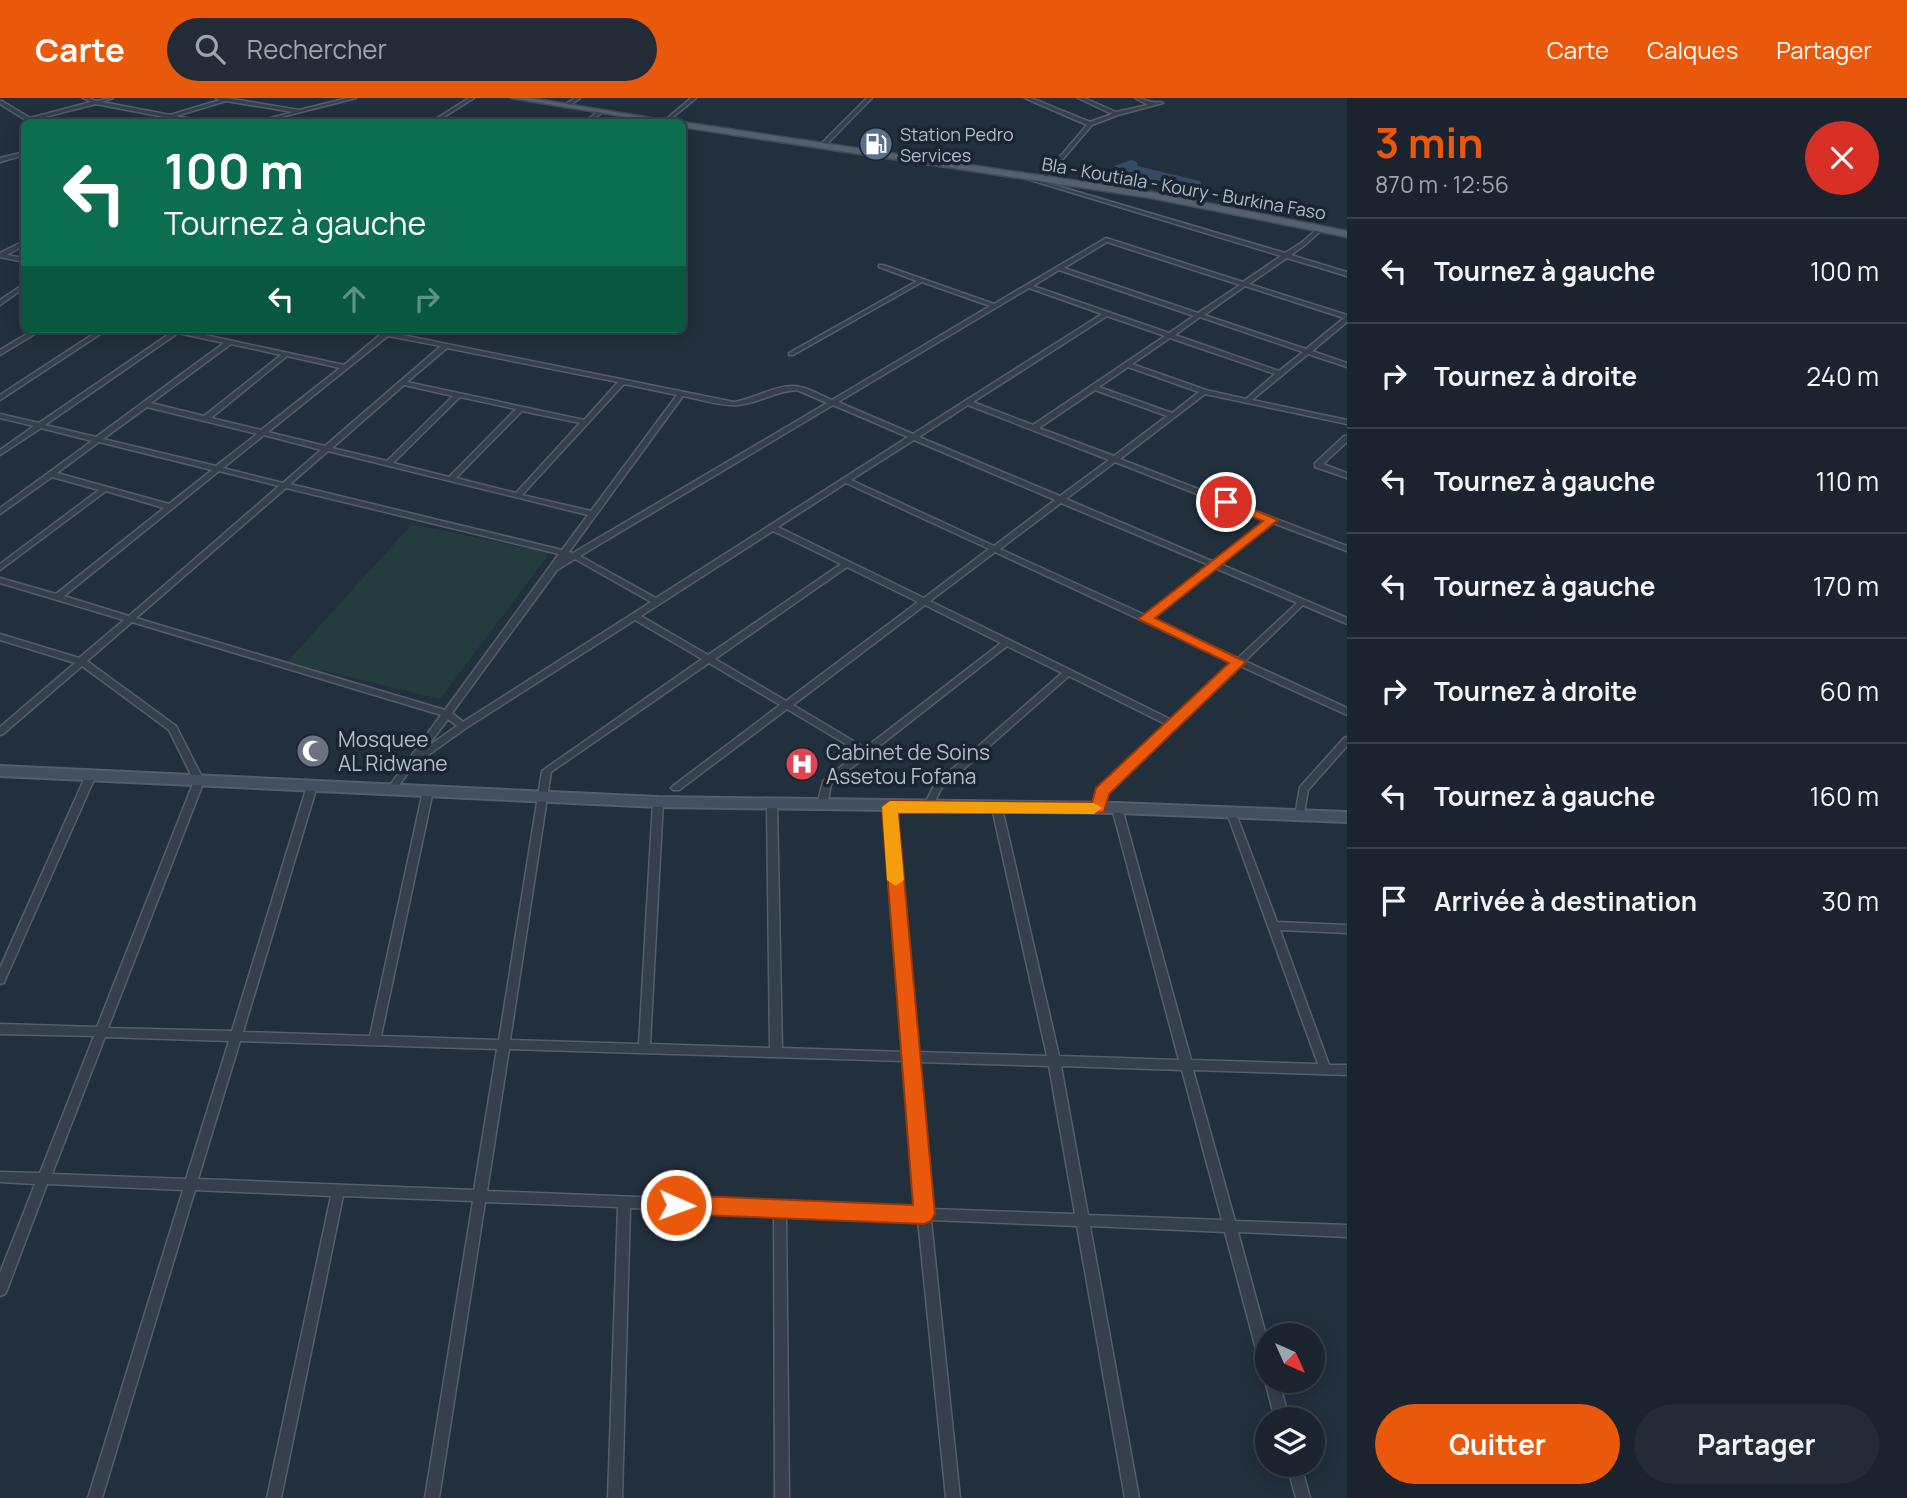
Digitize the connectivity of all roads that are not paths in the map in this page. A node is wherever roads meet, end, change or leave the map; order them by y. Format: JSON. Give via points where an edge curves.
{"nodes":[{"id":1,"x":7,"y":98,"type":"edge"},
{"id":2,"x":85,"y":98,"type":"edge"},
{"id":3,"x":111,"y":98,"type":"edge"},
{"id":4,"x":223,"y":98,"type":"edge"},
{"id":5,"x":354,"y":98,"type":"edge"},
{"id":6,"x":472,"y":98,"type":"edge"},
{"id":7,"x":515,"y":98,"type":"edge"},
{"id":8,"x":578,"y":98,"type":"edge"},
{"id":9,"x":694,"y":98,"type":"edge"},
{"id":10,"x":870,"y":98,"type":"edge"},
{"id":11,"x":1027,"y":98,"type":"edge"},
{"id":12,"x":1080,"y":98,"type":"edge"},
{"id":13,"x":1137,"y":98,"type":"edge"},
{"id":14,"x":0,"y":101,"type":"edge"},
{"id":15,"x":95,"y":102,"type":"junction"},
{"id":16,"x":1161,"y":103,"type":"dead end"},
{"id":17,"x":1153,"y":105,"type":"junction"},
{"id":18,"x":566,"y":106,"type":"junction"},
{"id":19,"x":300,"y":112,"type":"junction"},
{"id":20,"x":601,"y":112,"type":"junction"},
{"id":21,"x":1116,"y":114,"type":"junction"},
{"id":22,"x":171,"y":118,"type":"junction"},
{"id":23,"x":27,"y":119,"type":"edge"},
{"id":24,"x":37,"y":119,"type":"edge"},
{"id":25,"x":166,"y":119,"type":"edge"},
{"id":26,"x":178,"y":119,"type":"edge"},
{"id":27,"x":271,"y":119,"type":"edge"},
{"id":28,"x":438,"y":119,"type":"edge"},
{"id":29,"x":590,"y":119,"type":"edge"},
{"id":30,"x":646,"y":119,"type":"edge"},
{"id":31,"x":669,"y":119,"type":"edge"},
{"id":32,"x":1090,"y":124,"type":"junction"},
{"id":33,"x":686,"y":125,"type":"edge"},
{"id":34,"x":823,"y":145,"type":"junction"},
{"id":35,"x":21,"y":155,"type":"edge"},
{"id":36,"x":0,"y":160,"type":"edge"},
{"id":37,"x":1022,"y":176,"type":"junction"},
{"id":38,"x":1044,"y":179,"type":"junction"},
{"id":39,"x":1321,"y":228,"type":"junction"},
{"id":40,"x":1347,"y":234,"type":"edge"},
{"id":41,"x":21,"y":245,"type":"edge"},
{"id":42,"x":1,"y":255,"type":"edge"},
{"id":43,"x":1286,"y":256,"type":"junction"},
{"id":44,"x":21,"y":259,"type":"edge"},
{"id":45,"x":881,"y":266,"type":"dead end"},
{"id":46,"x":1059,"y":268,"type":"junction"},
{"id":47,"x":1347,"y":274,"type":"edge"},
{"id":48,"x":922,"y":280,"type":"junction"},
{"id":49,"x":1243,"y":285,"type":"junction"},
{"id":50,"x":1028,"y":286,"type":"junction"},
{"id":51,"x":21,"y":288,"type":"edge"},
{"id":52,"x":12,"y":294,"type":"junction"},
{"id":53,"x":21,"y":296,"type":"edge"},
{"id":54,"x":0,"y":303,"type":"edge"},
{"id":55,"x":995,"y":306,"type":"junction"},
{"id":56,"x":1108,"y":313,"type":"junction"},
{"id":57,"x":1199,"y":315,"type":"junction"},
{"id":58,"x":1347,"y":318,"type":"edge"},
{"id":59,"x":33,"y":333,"type":"edge"},
{"id":60,"x":99,"y":333,"type":"edge"},
{"id":61,"x":175,"y":333,"type":"edge"},
{"id":62,"x":192,"y":333,"type":"edge"},
{"id":63,"x":382,"y":333,"type":"edge"},
{"id":64,"x":386,"y":334,"type":"junction"},
{"id":65,"x":1171,"y":334,"type":"junction"},
{"id":66,"x":230,"y":342,"type":"junction"},
{"id":67,"x":445,"y":345,"type":"junction"},
{"id":68,"x":1308,"y":351,"type":"junction"},
{"id":69,"x":0,"y":353,"type":"edge"},
{"id":70,"x":286,"y":354,"type":"junction"},
{"id":71,"x":791,"y":354,"type":"dead end"},
{"id":72,"x":1127,"y":364,"type":"junction"},
{"id":73,"x":1347,"y":365,"type":"edge"},
{"id":74,"x":346,"y":367,"type":"junction"},
{"id":75,"x":1281,"y":374,"type":"junction"},
{"id":76,"x":622,"y":382,"type":"junction"},
{"id":77,"x":402,"y":383,"type":"junction"},
{"id":78,"x":1094,"y":387,"type":"junction"},
{"id":79,"x":1204,"y":392,"type":"junction"},
{"id":80,"x":681,"y":394,"type":"junction"},
{"id":81,"x":458,"y":395,"type":"junction"},
{"id":82,"x":0,"y":398,"type":"edge"},
{"id":83,"x":1247,"y":401,"type":"junction"},
{"id":84,"x":832,"y":402,"type":"junction"},
{"id":85,"x":967,"y":402,"type":"junction"},
{"id":86,"x":145,"y":404,"type":"junction"},
{"id":87,"x":521,"y":408,"type":"junction"},
{"id":88,"x":1171,"y":415,"type":"junction"},
{"id":89,"x":0,"y":416,"type":"edge"},
{"id":90,"x":205,"y":419,"type":"junction"},
{"id":91,"x":585,"y":422,"type":"junction"},
{"id":92,"x":1347,"y":422,"type":"edge"},
{"id":93,"x":40,"y":425,"type":"junction"},
{"id":94,"x":1034,"y":428,"type":"junction"},
{"id":95,"x":261,"y":433,"type":"junction"},
{"id":96,"x":913,"y":436,"type":"junction"},
{"id":97,"x":1347,"y":438,"type":"edge"},
{"id":98,"x":98,"y":440,"type":"junction"},
{"id":99,"x":326,"y":449,"type":"junction"},
{"id":100,"x":0,"y":453,"type":"edge"},
{"id":101,"x":1114,"y":459,"type":"junction"},
{"id":102,"x":388,"y":464,"type":"junction"},
{"id":103,"x":217,"y":468,"type":"junction"},
{"id":104,"x":51,"y":474,"type":"junction"},
{"id":105,"x":1347,"y":476,"type":"edge"},
{"id":106,"x":451,"y":479,"type":"junction"},
{"id":107,"x":845,"y":480,"type":"junction"},
{"id":108,"x":285,"y":485,"type":"junction"},
{"id":109,"x":104,"y":489,"type":"junction"},
{"id":110,"x":517,"y":496,"type":"junction"},
{"id":111,"x":1061,"y":500,"type":"junction"},
{"id":112,"x":170,"y":507,"type":"junction"},
{"id":113,"x":0,"y":512,"type":"edge"},
{"id":114,"x":592,"y":514,"type":"junction"},
{"id":115,"x":1272,"y":520,"type":"junction"},
{"id":116,"x":772,"y":527,"type":"junction"},
{"id":117,"x":994,"y":549,"type":"junction"},
{"id":118,"x":1347,"y":549,"type":"edge"},
{"id":119,"x":564,"y":553,"type":"junction"},
{"id":120,"x":575,"y":556,"type":"junction"},
{"id":121,"x":846,"y":564,"type":"junction"},
{"id":122,"x":1216,"y":566,"type":"junction"},
{"id":123,"x":0,"y":568,"type":"edge"},
{"id":124,"x":552,"y":569,"type":"junction"},
{"id":125,"x":0,"y":580,"type":"edge"},
{"id":126,"x":58,"y":597,"type":"junction"},
{"id":127,"x":657,"y":602,"type":"junction"},
{"id":128,"x":924,"y":602,"type":"junction"},
{"id":129,"x":1302,"y":602,"type":"junction"},
{"id":130,"x":635,"y":616,"type":"junction"},
{"id":131,"x":130,"y":619,"type":"junction"},
{"id":132,"x":1145,"y":619,"type":"junction"},
{"id":133,"x":1347,"y":621,"type":"edge"},
{"id":134,"x":0,"y":637,"type":"edge"},
{"id":135,"x":1007,"y":642,"type":"junction"},
{"id":136,"x":708,"y":659,"type":"junction"},
{"id":137,"x":82,"y":662,"type":"junction"},
{"id":138,"x":1238,"y":662,"type":"junction"},
{"id":139,"x":1068,"y":673,"type":"junction"},
{"id":140,"x":786,"y":705,"type":"junction"},
{"id":141,"x":1347,"y":712,"type":"edge"},
{"id":142,"x":447,"y":713,"type":"junction"},
{"id":143,"x":4,"y":724,"type":"edge"},
{"id":144,"x":1173,"y":724,"type":"junction"},
{"id":145,"x":463,"y":726,"type":"junction"},
{"id":146,"x":0,"y":733,"type":"edge"},
{"id":147,"x":1347,"y":740,"type":"edge"},
{"id":148,"x":866,"y":752,"type":"junction"},
{"id":149,"x":410,"y":764,"type":"junction"},
{"id":150,"x":0,"y":771,"type":"edge"},
{"id":151,"x":92,"y":775,"type":"junction"},
{"id":152,"x":199,"y":780,"type":"junction"},
{"id":153,"x":312,"y":786,"type":"junction"},
{"id":154,"x":676,"y":788,"type":"dead end"},
{"id":155,"x":391,"y":790,"type":"junction"},
{"id":156,"x":428,"y":791,"type":"junction"},
{"id":157,"x":543,"y":797,"type":"junction"},
{"id":158,"x":658,"y":802,"type":"junction"},
{"id":159,"x":772,"y":805,"type":"junction"},
{"id":160,"x":822,"y":806,"type":"junction"},
{"id":161,"x":890,"y":807,"type":"junction"},
{"id":162,"x":928,"y":808,"type":"junction"},
{"id":163,"x":997,"y":808,"type":"junction"},
{"id":164,"x":1099,"y":808,"type":"junction"},
{"id":165,"x":1117,"y":808,"type":"junction"},
{"id":166,"x":1232,"y":813,"type":"junction"},
{"id":167,"x":1300,"y":816,"type":"junction"},
{"id":168,"x":1347,"y":817,"type":"edge"},
{"id":169,"x":1273,"y":926,"type":"junction"},
{"id":170,"x":1347,"y":929,"type":"edge"},
{"id":171,"x":0,"y":980,"type":"edge"},
{"id":172,"x":0,"y":1029,"type":"edge"},
{"id":173,"x":101,"y":1032,"type":"junction"},
{"id":174,"x":236,"y":1037,"type":"junction"},
{"id":175,"x":374,"y":1041,"type":"junction"},
{"id":176,"x":504,"y":1044,"type":"junction"},
{"id":177,"x":644,"y":1049,"type":"junction"},
{"id":178,"x":776,"y":1053,"type":"junction"},
{"id":179,"x":910,"y":1057,"type":"junction"},
{"id":180,"x":1054,"y":1061,"type":"junction"},
{"id":181,"x":1188,"y":1065,"type":"junction"},
{"id":182,"x":1325,"y":1069,"type":"junction"},
{"id":183,"x":1347,"y":1070,"type":"edge"},
{"id":184,"x":0,"y":1177,"type":"edge"},
{"id":185,"x":43,"y":1179,"type":"junction"},
{"id":186,"x":190,"y":1185,"type":"junction"},
{"id":187,"x":338,"y":1191,"type":"junction"},
{"id":188,"x":480,"y":1196,"type":"junction"},
{"id":189,"x":624,"y":1202,"type":"junction"},
{"id":190,"x":780,"y":1209,"type":"junction"},
{"id":191,"x":924,"y":1214,"type":"junction"},
{"id":192,"x":1082,"y":1221,"type":"junction"},
{"id":193,"x":1231,"y":1227,"type":"junction"},
{"id":194,"x":1347,"y":1231,"type":"edge"},
{"id":195,"x":0,"y":1290,"type":"edge"},
{"id":196,"x":1256,"y":1323,"type":"edge"},
{"id":197,"x":1297,"y":1477,"type":"edge"},
{"id":198,"x":95,"y":1498,"type":"edge"},
{"id":199,"x":274,"y":1498,"type":"edge"},
{"id":200,"x":432,"y":1498,"type":"edge"},
{"id":201,"x":615,"y":1498,"type":"edge"},
{"id":202,"x":782,"y":1498,"type":"edge"},
{"id":203,"x":953,"y":1498,"type":"edge"},
{"id":204,"x":1132,"y":1498,"type":"edge"},
{"id":205,"x":1303,"y":1498,"type":"edge"}],
"edges":[{"from":1,"to":14,"type":"street"},
{"from":2,"to":15,"type":"street"},
{"from":3,"to":15,"type":"street"},
{"from":4,"to":19,"type":"street"},
{"from":4,"to":22,"type":"street"},
{"from":5,"to":19,"type":"street"},
{"from":6,"to":28,"type":"street"},
{"from":7,"to":18,"type":"main road"},
{"from":8,"to":18,"type":"street"},
{"from":9,"to":31,"type":"street"},
{"from":10,"to":34,"type":"street"},
{"from":11,"to":32,"type":"street"},
{"from":12,"to":21,"type":"street"},
{"from":13,"to":17,"type":"street"},
{"from":14,"to":23,"type":"street"},
{"from":15,"to":22,"type":"street"},
{"from":15,"to":24,"type":"street"},
{"from":16,"to":17,"type":"street"},
{"from":17,"to":21,"type":"street"},
{"from":18,"to":20,"type":"main road"},
{"from":19,"to":27,"type":"street"},
{"from":20,"to":29,"type":"street"},
{"from":20,"to":30,"type":"main road"},
{"from":21,"to":32,"type":"street"},
{"from":22,"to":25,"type":"street"},
{"from":22,"to":26,"type":"street"},
{"from":32,"to":38,"type":"street"},
{"from":33,"to":34,"type":"main road","name":"Bla - Koutiala - Koury - Burkina Faso"},
{"from":34,"to":37,"type":"main road","name":"Bla - Koutiala - Koury - Burkina Faso"},
{"from":35,"to":36,"type":"street"},
{"from":37,"to":38,"type":"main road","name":"Bla - Koutiala - Koury - Burkina Faso"},
{"from":37,"to":43,"type":"street"},
{"from":38,"to":39,"type":"main road","name":"Bla - Koutiala - Koury - Burkina Faso"},
{"from":39,"to":40,"type":"main road","name":"Bla - Koutiala - Koury - Burkina Faso"},
{"from":39,"to":43,"type":"street"},
{"from":41,"to":42,"type":"street"},
{"from":42,"to":44,"type":"street"},
{"from":43,"to":47,"type":"street"},
{"from":43,"to":49,"type":"street"},
{"from":45,"to":48,"type":"street"},
{"from":46,"to":49,"type":"street","via":[[1106,240]]},
{"from":46,"to":50,"type":"street"},
{"from":46,"to":57,"type":"street"},
{"from":48,"to":55,"type":"street"},
{"from":48,"to":71,"type":"street"},
{"from":49,"to":57,"type":"street"},
{"from":49,"to":58,"type":"street"},
{"from":50,"to":55,"type":"street"},
{"from":50,"to":56,"type":"street"},
{"from":51,"to":52,"type":"street"},
{"from":52,"to":53,"type":"street"},
{"from":52,"to":54,"type":"street"},
{"from":55,"to":84,"type":"street"},
{"from":56,"to":65,"type":"street"},
{"from":56,"to":85,"type":"street"},
{"from":57,"to":65,"type":"street"},
{"from":57,"to":68,"type":"street"},
{"from":58,"to":68,"type":"street"},
{"from":59,"to":69,"type":"street"},
{"from":60,"to":82,"type":"street"},
{"from":61,"to":93,"type":"street"},
{"from":62,"to":66,"type":"street"},
{"from":63,"to":64,"type":"street"},
{"from":64,"to":67,"type":"street"},
{"from":64,"to":74,"type":"street"},
{"from":65,"to":72,"type":"street"},
{"from":65,"to":75,"type":"street"},
{"from":66,"to":70,"type":"street"},
{"from":66,"to":86,"type":"street"},
{"from":67,"to":76,"type":"street"},
{"from":67,"to":77,"type":"street"},
{"from":68,"to":73,"type":"street"},
{"from":68,"to":75,"type":"street"},
{"from":70,"to":74,"type":"street"},
{"from":70,"to":90,"type":"street"},
{"from":72,"to":78,"type":"street"},
{"from":72,"to":79,"type":"street"},
{"from":74,"to":95,"type":"street"},
{"from":75,"to":83,"type":"street"},
{"from":76,"to":80,"type":"street"},
{"from":76,"to":91,"type":"street"},
{"from":77,"to":81,"type":"street"},
{"from":77,"to":99,"type":"street"},
{"from":78,"to":88,"type":"street"},
{"from":78,"to":94,"type":"street"},
{"from":79,"to":83,"type":"street"},
{"from":79,"to":88,"type":"street"},
{"from":80,"to":84,"type":"street","via":[[734,404],[786,387]]},
{"from":80,"to":114,"type":"street"},
{"from":81,"to":87,"type":"street"},
{"from":81,"to":102,"type":"street"},
{"from":83,"to":92,"type":"street"},
{"from":84,"to":96,"type":"street"},
{"from":84,"to":120,"type":"street"},
{"from":85,"to":94,"type":"street"},
{"from":85,"to":96,"type":"street"},
{"from":86,"to":90,"type":"street"},
{"from":86,"to":98,"type":"street"},
{"from":87,"to":91,"type":"street"},
{"from":87,"to":106,"type":"street"},
{"from":88,"to":101,"type":"street"},
{"from":89,"to":93,"type":"street"},
{"from":90,"to":95,"type":"street"},
{"from":91,"to":110,"type":"street"},
{"from":93,"to":98,"type":"street"},
{"from":93,"to":100,"type":"street"},
{"from":94,"to":101,"type":"street"},
{"from":95,"to":99,"type":"street"},
{"from":95,"to":103,"type":"street"},
{"from":96,"to":107,"type":"street"},
{"from":96,"to":111,"type":"street"},
{"from":97,"to":105,"type":"street","via":[[1318,465]]},
{"from":98,"to":103,"type":"street"},
{"from":98,"to":104,"type":"street"},
{"from":99,"to":102,"type":"street"},
{"from":99,"to":108,"type":"street"},
{"from":101,"to":111,"type":"street"},
{"from":101,"to":115,"type":"street"},
{"from":102,"to":106,"type":"street"},
{"from":103,"to":108,"type":"street"},
{"from":103,"to":112,"type":"street"},
{"from":104,"to":109,"type":"street"},
{"from":104,"to":113,"type":"street"},
{"from":106,"to":110,"type":"street"},
{"from":107,"to":116,"type":"street"},
{"from":107,"to":117,"type":"street"},
{"from":108,"to":119,"type":"street"},
{"from":108,"to":131,"type":"street"},
{"from":109,"to":112,"type":"street"},
{"from":109,"to":123,"type":"street"},
{"from":110,"to":114,"type":"street"},
{"from":111,"to":117,"type":"street"},
{"from":111,"to":122,"type":"street"},
{"from":112,"to":126,"type":"street"},
{"from":114,"to":119,"type":"street"},
{"from":115,"to":118,"type":"street"},
{"from":115,"to":122,"type":"street"},
{"from":116,"to":121,"type":"street"},
{"from":116,"to":127,"type":"street"},
{"from":117,"to":128,"type":"street"},
{"from":117,"to":132,"type":"street"},
{"from":119,"to":120,"type":"street"},
{"from":119,"to":124,"type":"street"},
{"from":120,"to":124,"type":"street"},
{"from":120,"to":127,"type":"street"},
{"from":121,"to":128,"type":"street"},
{"from":121,"to":136,"type":"street"},
{"from":122,"to":129,"type":"street"},
{"from":122,"to":132,"type":"street"},
{"from":124,"to":142,"type":"street"},
{"from":125,"to":126,"type":"street"},
{"from":126,"to":131,"type":"street"},
{"from":127,"to":130,"type":"street"},
{"from":128,"to":135,"type":"street"},
{"from":128,"to":140,"type":"street"},
{"from":129,"to":133,"type":"street"},
{"from":129,"to":138,"type":"street"},
{"from":130,"to":136,"type":"street"},
{"from":130,"to":145,"type":"street"},
{"from":131,"to":137,"type":"street"},
{"from":131,"to":142,"type":"street"},
{"from":132,"to":138,"type":"street"},
{"from":134,"to":137,"type":"street"},
{"from":135,"to":139,"type":"street"},
{"from":135,"to":148,"type":"street"},
{"from":136,"to":140,"type":"street"},
{"from":136,"to":157,"type":"street","via":[[547,771]]},
{"from":137,"to":143,"type":"street"},
{"from":137,"to":152,"type":"street","via":[[173,728]]},
{"from":138,"to":141,"type":"street"},
{"from":138,"to":144,"type":"street"},
{"from":139,"to":144,"type":"street"},
{"from":139,"to":162,"type":"street","via":[[937,787]]},
{"from":140,"to":148,"type":"street"},
{"from":140,"to":154,"type":"street"},
{"from":142,"to":145,"type":"street"},
{"from":142,"to":149,"type":"street"},
{"from":143,"to":146,"type":"street"},
{"from":144,"to":164,"type":"street","via":[[1102,792]]},
{"from":145,"to":149,"type":"street"},
{"from":147,"to":167,"type":"street","via":[[1303,789]]},
{"from":148,"to":160,"type":"street","via":[[826,783]]},
{"from":149,"to":155,"type":"street"},
{"from":150,"to":151,"type":"street"},
{"from":151,"to":152,"type":"street"},
{"from":151,"to":171,"type":"street"},
{"from":152,"to":153,"type":"street"},
{"from":152,"to":173,"type":"street"},
{"from":153,"to":155,"type":"street"},
{"from":153,"to":174,"type":"street"},
{"from":155,"to":156,"type":"street"},
{"from":156,"to":157,"type":"street"},
{"from":156,"to":175,"type":"street"},
{"from":157,"to":158,"type":"street"},
{"from":157,"to":176,"type":"street"},
{"from":158,"to":159,"type":"street"},
{"from":158,"to":177,"type":"street"},
{"from":159,"to":160,"type":"street"},
{"from":159,"to":178,"type":"street"},
{"from":160,"to":161,"type":"street"},
{"from":161,"to":162,"type":"street"},
{"from":161,"to":179,"type":"street"},
{"from":162,"to":163,"type":"street"},
{"from":163,"to":164,"type":"street"},
{"from":163,"to":180,"type":"street"},
{"from":164,"to":165,"type":"street"},
{"from":165,"to":166,"type":"street"},
{"from":165,"to":181,"type":"street"},
{"from":166,"to":167,"type":"street"},
{"from":166,"to":169,"type":"street"},
{"from":167,"to":168,"type":"street"},
{"from":169,"to":170,"type":"street"},
{"from":169,"to":182,"type":"street"},
{"from":172,"to":173,"type":"street"},
{"from":173,"to":174,"type":"street"},
{"from":173,"to":185,"type":"street"},
{"from":174,"to":175,"type":"street"},
{"from":174,"to":186,"type":"street"},
{"from":175,"to":176,"type":"street"},
{"from":176,"to":177,"type":"street"},
{"from":176,"to":188,"type":"street"},
{"from":177,"to":178,"type":"street"},
{"from":178,"to":179,"type":"street"},
{"from":179,"to":180,"type":"street"},
{"from":179,"to":191,"type":"street"},
{"from":180,"to":181,"type":"street"},
{"from":180,"to":192,"type":"street"},
{"from":181,"to":182,"type":"street"},
{"from":181,"to":193,"type":"street"},
{"from":182,"to":183,"type":"street"},
{"from":184,"to":185,"type":"street"},
{"from":185,"to":186,"type":"street"},
{"from":185,"to":195,"type":"street"},
{"from":186,"to":187,"type":"street"},
{"from":186,"to":198,"type":"street"},
{"from":187,"to":188,"type":"street"},
{"from":187,"to":199,"type":"street"},
{"from":188,"to":189,"type":"street"},
{"from":188,"to":200,"type":"street"},
{"from":189,"to":190,"type":"street"},
{"from":189,"to":201,"type":"street"},
{"from":190,"to":191,"type":"street"},
{"from":190,"to":202,"type":"street"},
{"from":191,"to":192,"type":"street"},
{"from":191,"to":203,"type":"street"},
{"from":192,"to":193,"type":"street"},
{"from":192,"to":204,"type":"street"},
{"from":193,"to":194,"type":"street"},
{"from":193,"to":196,"type":"street"},
{"from":197,"to":205,"type":"street"}]}
